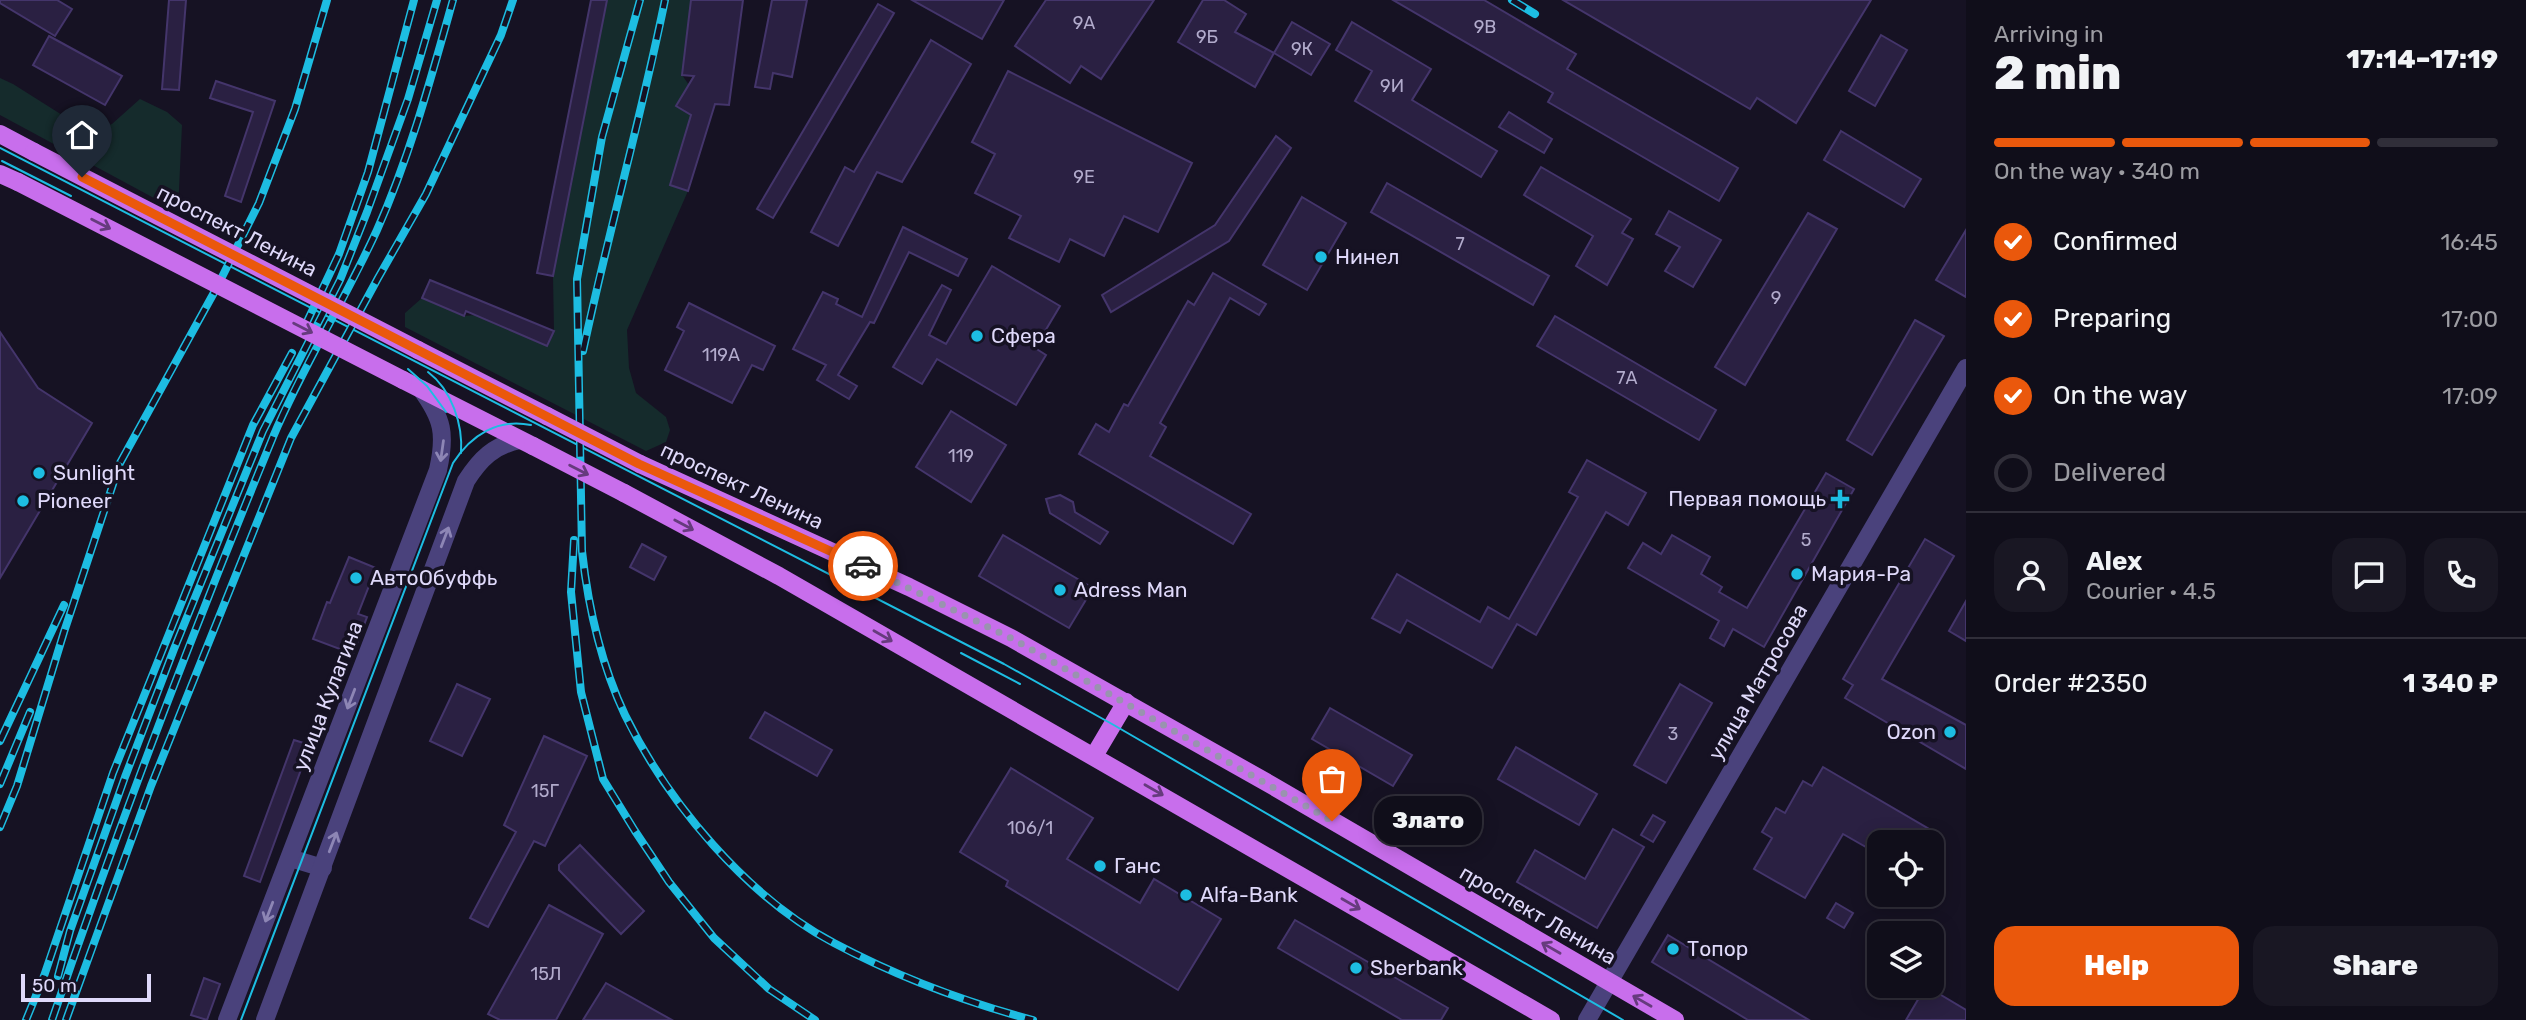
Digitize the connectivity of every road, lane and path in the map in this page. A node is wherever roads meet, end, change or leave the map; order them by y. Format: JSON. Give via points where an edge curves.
{"nodes":[{"id":1,"x":0,"y":134,"type":"edge"},
{"id":2,"x":0,"y":174,"type":"edge"},
{"id":3,"x":1966,"y":368,"type":"edge"},
{"id":4,"x":421,"y":389,"type":"junction"},
{"id":5,"x":526,"y":443,"type":"junction"},
{"id":6,"x":385,"y":613,"type":"junction"},
{"id":7,"x":412,"y":624,"type":"junction"},
{"id":8,"x":362,"y":673,"type":"junction"},
{"id":9,"x":391,"y":683,"type":"junction"},
{"id":10,"x":1126,"y":702,"type":"junction"},
{"id":11,"x":1094,"y":756,"type":"junction"},
{"id":12,"x":290,"y":858,"type":"junction"},
{"id":13,"x":323,"y":868,"type":"junction"},
{"id":14,"x":1610,"y":983,"type":"junction"},
{"id":15,"x":227,"y":1020,"type":"edge"},
{"id":16,"x":265,"y":1020,"type":"edge"},
{"id":17,"x":1551,"y":1020,"type":"edge"},
{"id":18,"x":1587,"y":1020,"type":"edge"},
{"id":19,"x":1675,"y":1020,"type":"edge"}],
"edges":[{"from":1,"to":10,"type":"main road","name":"проспект Ленина","bridge":true,"via":[[639,464],[909,587]]},
{"from":2,"to":4,"type":"main road","one_way":true,"bridge":true},
{"from":3,"to":14,"type":"street","name":"улица Матросова"},
{"from":4,"to":5,"type":"main road"},
{"from":4,"to":6,"type":"street","name":"улица Кулагина","one_way":true,"via":[[440,420],[441,456]]},
{"from":7,"to":5,"type":"street","one_way":true,"via":[[466,481],[491,450],[506,443]]},
{"from":5,"to":11,"type":"main road","one_way":true,"bridge":true,"via":[[779,576]]},
{"from":6,"to":7,"type":"street"},
{"from":6,"to":8,"type":"street","name":"улица Кулагина"},
{"from":7,"to":9,"type":"street"},
{"from":8,"to":9,"type":"street"},
{"from":8,"to":12,"type":"street","name":"улица Кулагина","one_way":true},
{"from":13,"to":9,"type":"street","one_way":true},
{"from":10,"to":11,"type":"main road"},
{"from":14,"to":10,"type":"main road","name":"проспект Ленина","one_way":true},
{"from":11,"to":17,"type":"main road","one_way":true},
{"from":12,"to":13,"type":"street"},
{"from":12,"to":15,"type":"street","name":"улица Кулагина","one_way":true},
{"from":13,"to":16,"type":"street"},
{"from":14,"to":18,"type":"street","name":"улица Матросова"},
{"from":19,"to":14,"type":"main road","name":"проспект Ленина","one_way":true}]}
